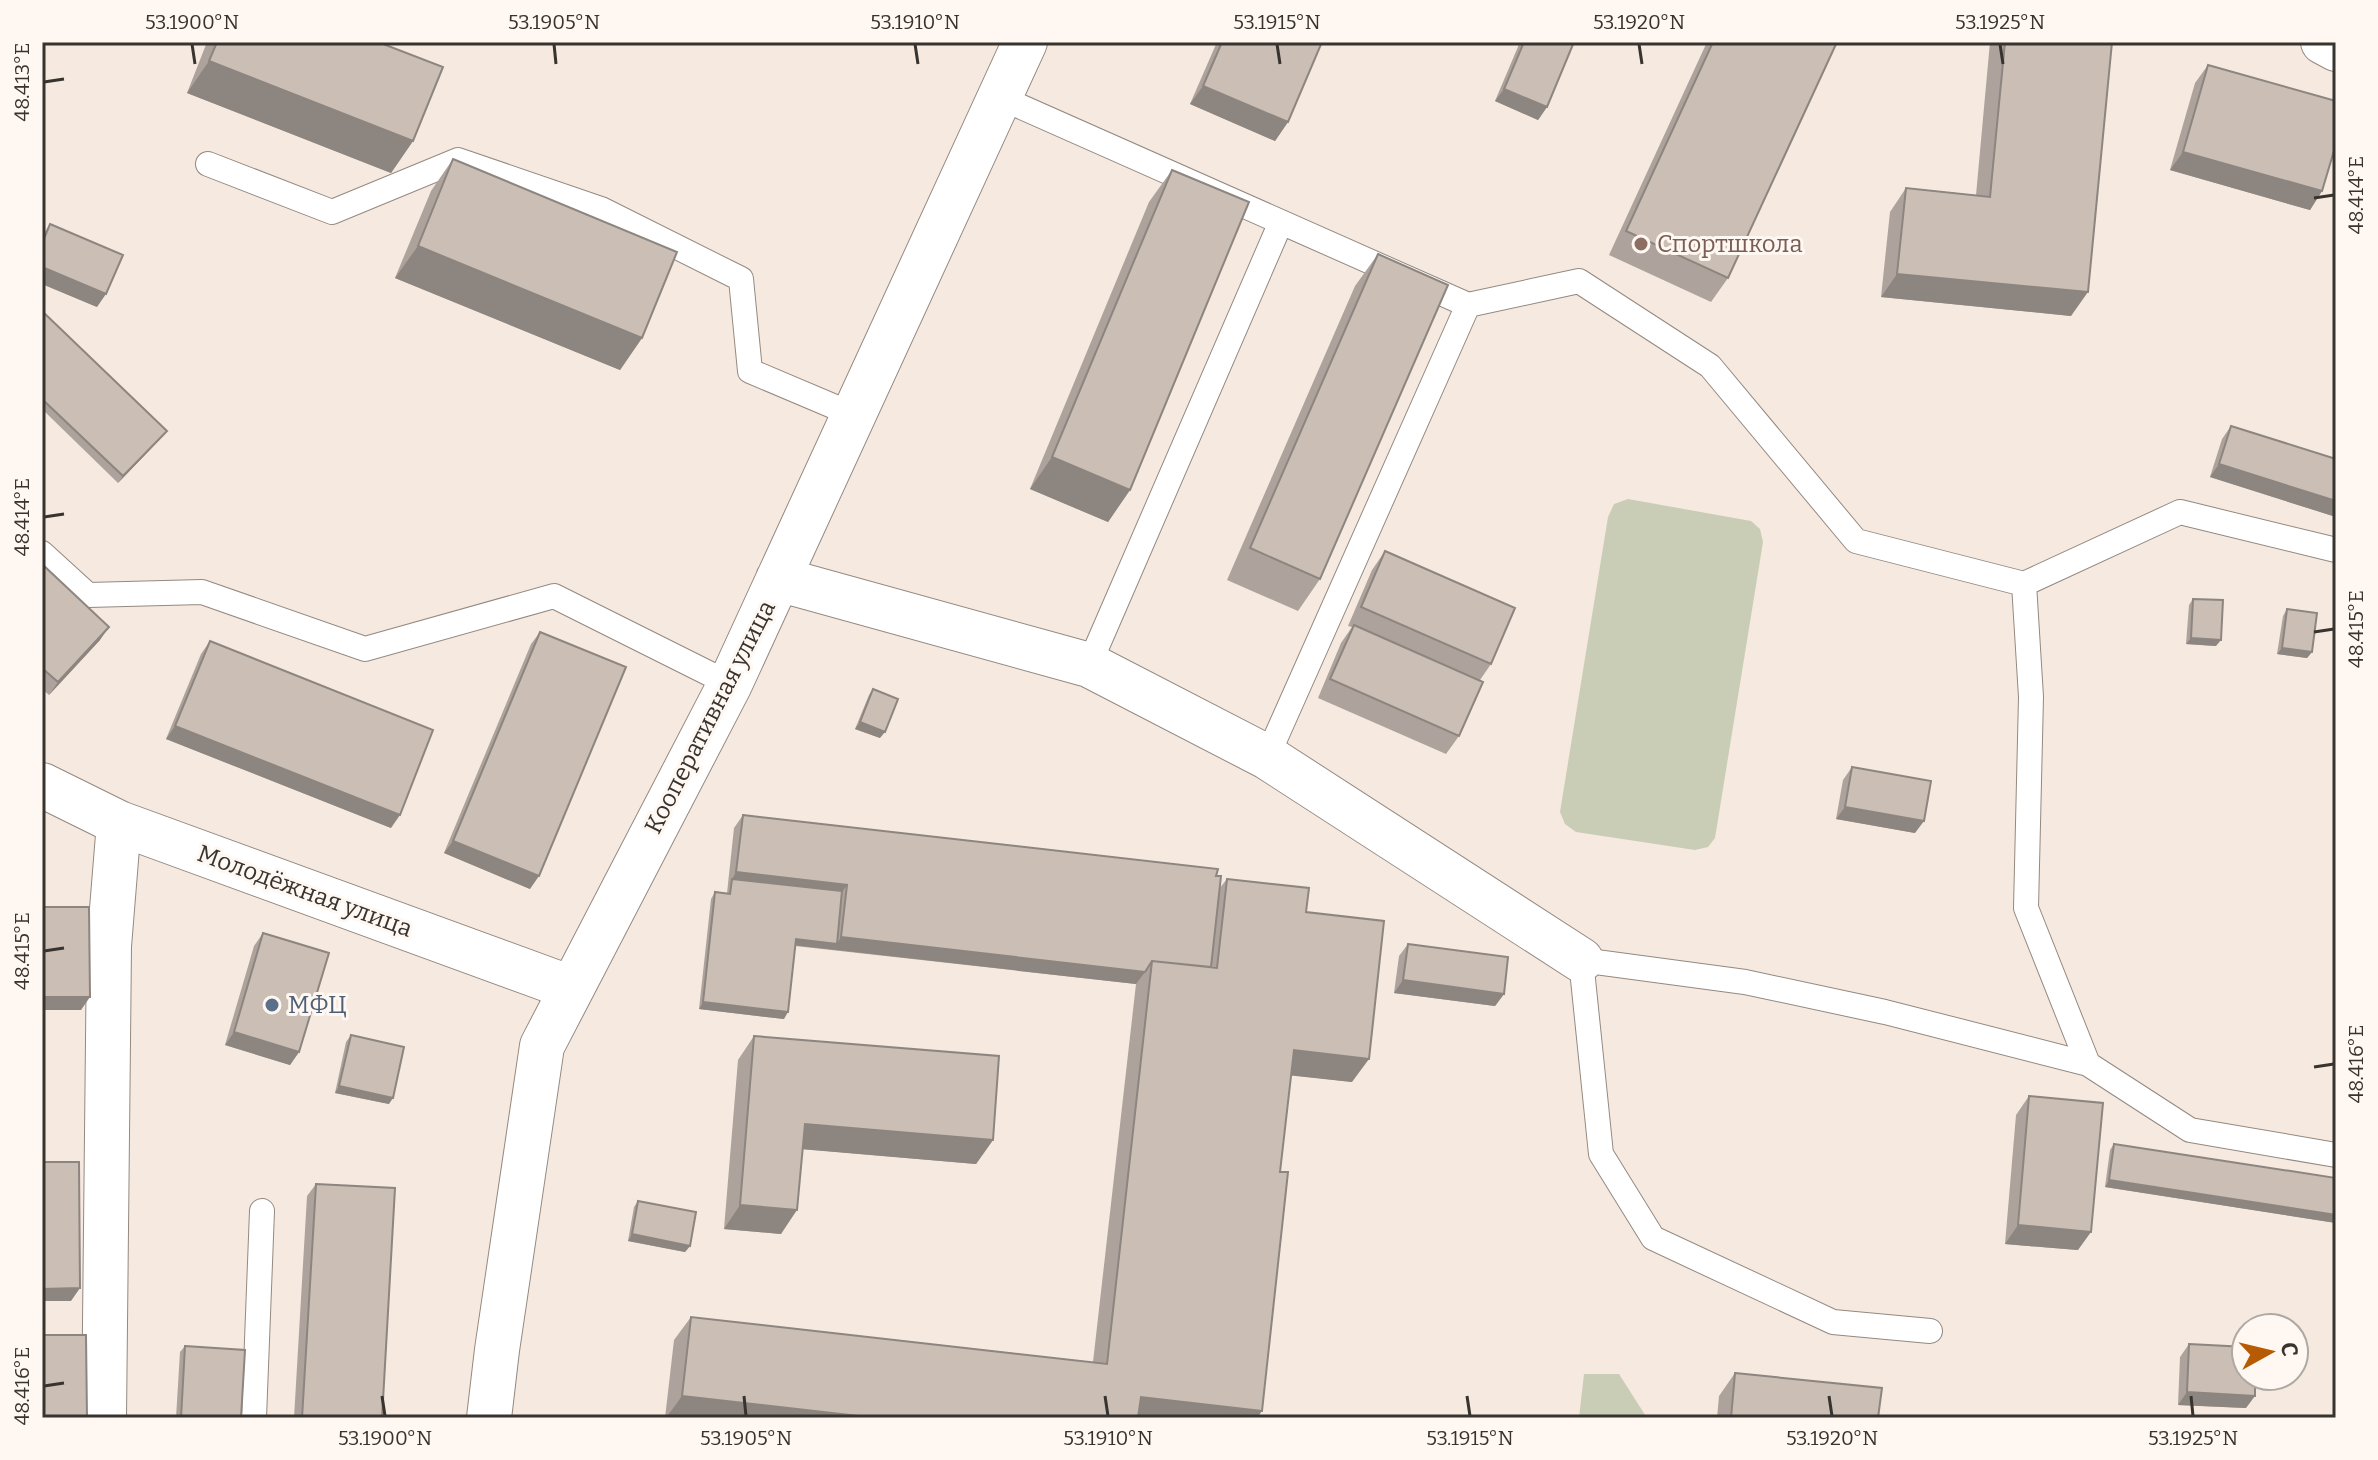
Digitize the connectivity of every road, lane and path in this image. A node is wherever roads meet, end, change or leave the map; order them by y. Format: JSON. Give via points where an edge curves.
{"nodes":[{"id":1,"x":1025,"y":42,"type":"edge"},
{"id":2,"x":2323,"y":42,"type":"edge"},
{"id":3,"x":2336,"y":49,"type":"edge"},
{"id":4,"x":999,"y":97,"type":"junction"},
{"id":5,"x":208,"y":164,"type":"dead end"},
{"id":6,"x":1281,"y":222,"type":"junction"},
{"id":7,"x":1468,"y":305,"type":"junction"},
{"id":8,"x":854,"y":415,"type":"junction"},
{"id":9,"x":2336,"y":550,"type":"edge"},
{"id":10,"x":42,"y":553,"type":"edge"},
{"id":11,"x":778,"y":579,"type":"junction"},
{"id":12,"x":2024,"y":584,"type":"junction"},
{"id":13,"x":1089,"y":665,"type":"junction"},
{"id":14,"x":730,"y":684,"type":"junction"},
{"id":15,"x":1267,"y":757,"type":"junction"},
{"id":16,"x":42,"y":785,"type":"edge"},
{"id":17,"x":119,"y":823,"type":"junction"},
{"id":18,"x":1581,"y":960,"type":"junction"},
{"id":19,"x":571,"y":988,"type":"junction"},
{"id":20,"x":2088,"y":1064,"type":"junction"},
{"id":21,"x":2336,"y":1155,"type":"edge"},
{"id":22,"x":262,"y":1211,"type":"dead end"},
{"id":23,"x":1930,"y":1331,"type":"dead end"},
{"id":24,"x":104,"y":1418,"type":"edge"},
{"id":25,"x":254,"y":1418,"type":"edge"},
{"id":26,"x":489,"y":1418,"type":"edge"}],
"edges":[{"from":1,"to":4,"type":"street","name":"Кооперативная улица"},
{"from":2,"to":3,"type":"street"},
{"from":4,"to":6,"type":"lane"},
{"from":4,"to":8,"type":"street","name":"Кооперативная улица"},
{"from":5,"to":8,"type":"lane","via":[[332,212],[458,160],[601,209],[741,279],[750,371]]},
{"from":6,"to":7,"type":"lane"},
{"from":6,"to":13,"type":"lane"},
{"from":7,"to":12,"type":"lane","via":[[1579,281],[1710,366],[1856,541]]},
{"from":7,"to":15,"type":"lane"},
{"from":8,"to":11,"type":"street","name":"Кооперативная улица"},
{"from":9,"to":12,"type":"lane","via":[[2180,512]]},
{"from":10,"to":14,"type":"lane","via":[[88,595],[202,592],[365,649],[554,596]]},
{"from":11,"to":13,"type":"street"},
{"from":11,"to":14,"type":"street","name":"Кооперативная улица"},
{"from":12,"to":20,"type":"lane","via":[[2031,697],[2026,908]]},
{"from":13,"to":15,"type":"street"},
{"from":14,"to":19,"type":"street","name":"Кооперативная улица"},
{"from":15,"to":18,"type":"street"},
{"from":16,"to":17,"type":"street","name":"Молодёжная улица"},
{"from":17,"to":19,"type":"street","name":"Молодёжная улица"},
{"from":17,"to":24,"type":"street","via":[[109,946]]},
{"from":18,"to":20,"type":"lane","via":[[1745,982]]},
{"from":18,"to":23,"type":"lane","via":[[1601,1154],[1653,1238],[1833,1322]]},
{"from":19,"to":26,"type":"street","name":"Кооперативная улица","via":[[542,1046]]},
{"from":20,"to":21,"type":"lane","via":[[2190,1130]]},
{"from":22,"to":25,"type":"lane"}]}
